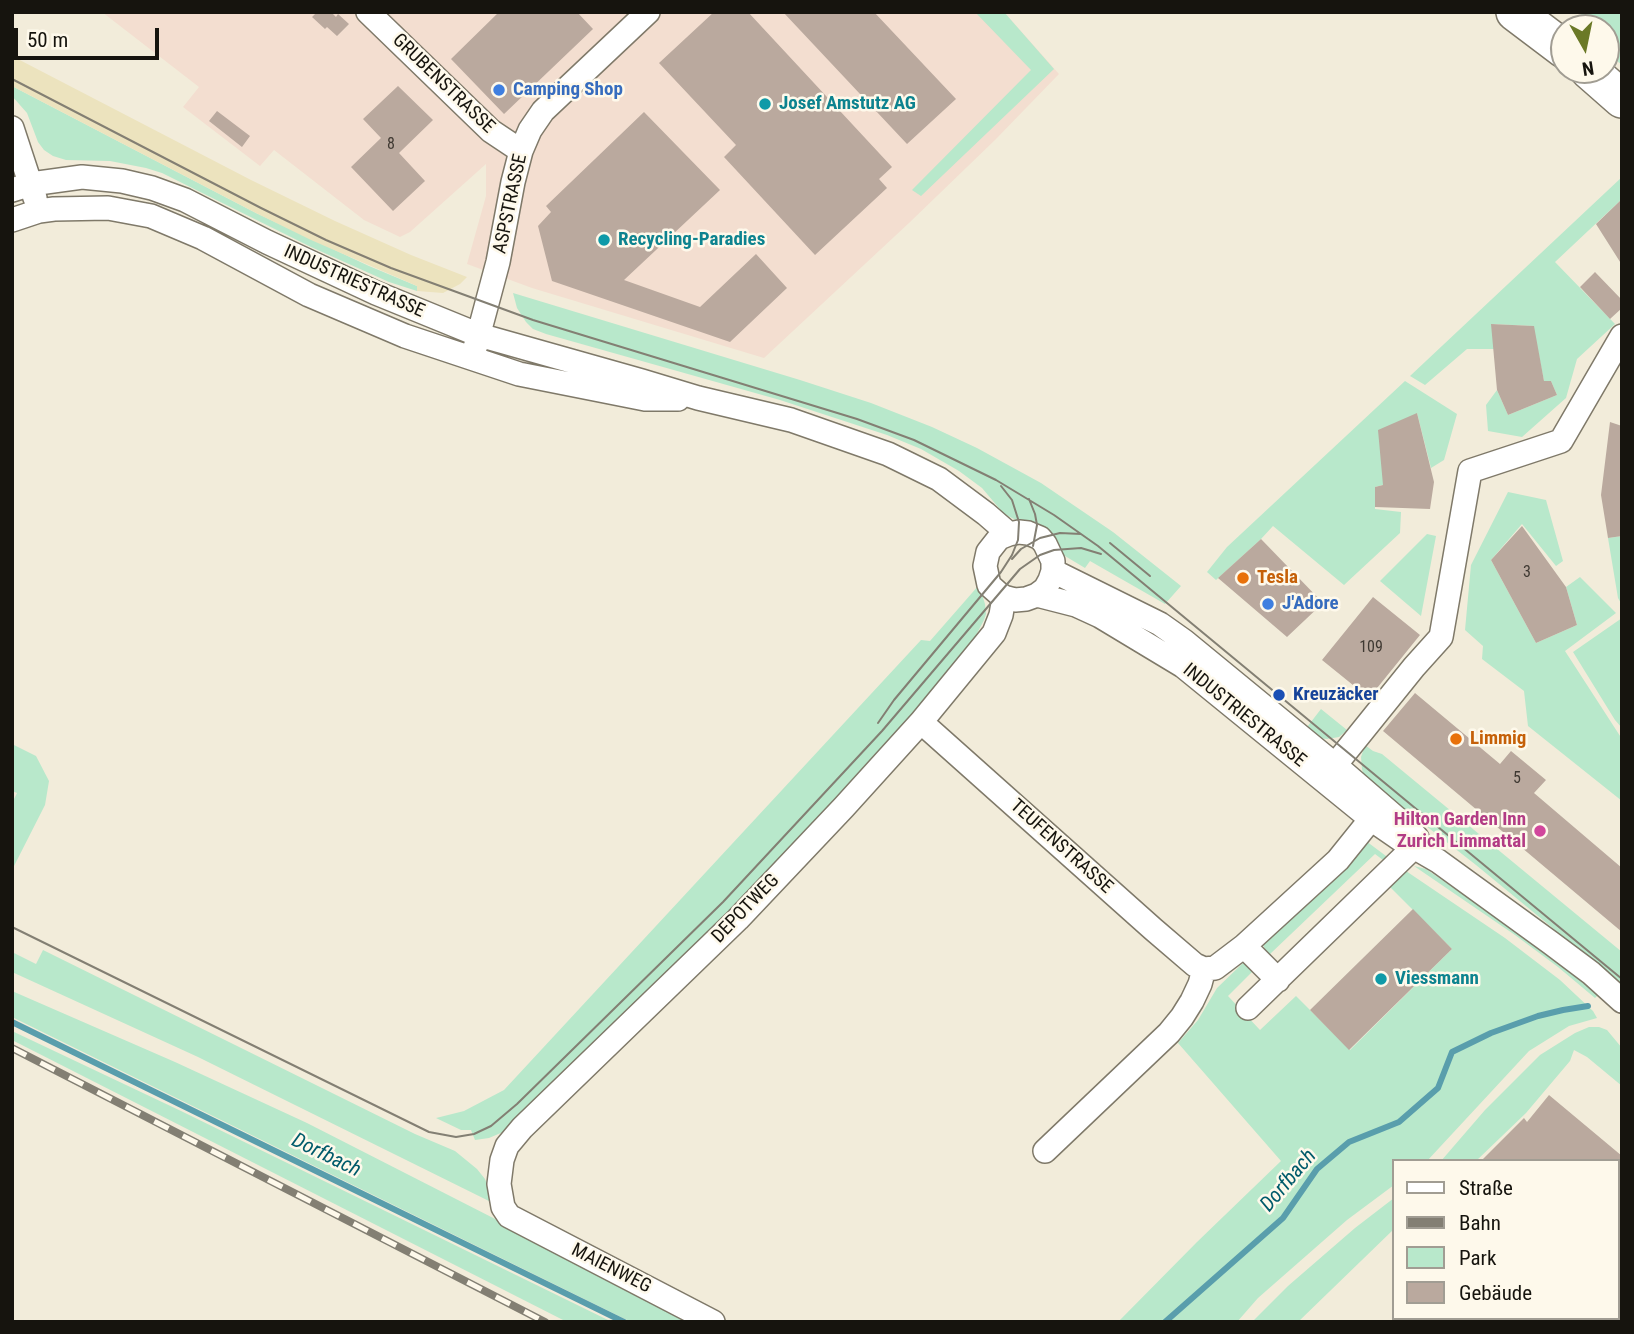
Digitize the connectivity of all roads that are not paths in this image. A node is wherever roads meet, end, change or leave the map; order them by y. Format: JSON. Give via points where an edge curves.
{"nodes":[{"id":1,"x":368,"y":12,"type":"edge"},
{"id":2,"x":648,"y":12,"type":"edge"},
{"id":3,"x":1516,"y":12,"type":"edge"},
{"id":4,"x":1550,"y":38,"type":"edge"},
{"id":5,"x":1605,"y":84,"type":"edge"},
{"id":6,"x":1622,"y":99,"type":"edge"},
{"id":7,"x":12,"y":128,"type":"edge"},
{"id":8,"x":521,"y":151,"type":"junction"},
{"id":9,"x":21,"y":187,"type":"edge"},
{"id":10,"x":38,"y":211,"type":"junction"},
{"id":11,"x":12,"y":220,"type":"edge"},
{"id":12,"x":478,"y":335,"type":"junction"},
{"id":13,"x":1622,"y":336,"type":"edge"},
{"id":14,"x":472,"y":358,"type":"junction"},
{"id":15,"x":698,"y":398,"type":"junction"},
{"id":16,"x":964,"y":498,"type":"junction"},
{"id":17,"x":1009,"y":534,"type":"junction"},
{"id":18,"x":988,"y":552,"type":"junction"},
{"id":19,"x":1053,"y":571,"type":"junction"},
{"id":20,"x":1037,"y":595,"type":"junction"},
{"id":21,"x":1004,"y":597,"type":"junction"},
{"id":22,"x":921,"y":722,"type":"junction"},
{"id":23,"x":1335,"y":765,"type":"junction"},
{"id":24,"x":1371,"y":819,"type":"junction"},
{"id":25,"x":1415,"y":847,"type":"junction"},
{"id":26,"x":1438,"y":861,"type":"junction"},
{"id":27,"x":1244,"y":946,"type":"junction"},
{"id":28,"x":1206,"y":969,"type":"junction"},
{"id":29,"x":1278,"y":980,"type":"junction"},
{"id":30,"x":1622,"y":1000,"type":"edge"},
{"id":31,"x":1248,"y":1008,"type":"dead end"},
{"id":32,"x":1045,"y":1151,"type":"dead end"},
{"id":33,"x":509,"y":1216,"type":"joint"},
{"id":34,"x":713,"y":1322,"type":"edge"}],
"edges":[{"from":1,"to":8,"type":"street","name":"GRUBENSTRASSE","via":[[491,131]]},
{"from":2,"to":8,"type":"street","name":"ASPSTRASSE","via":[[543,111]]},
{"from":3,"to":4,"type":"main road"},
{"from":5,"to":6,"type":"main road"},
{"from":7,"to":9,"type":"street"},
{"from":8,"to":12,"type":"street","name":"ASPSTRASSE"},
{"from":9,"to":10,"type":"street"},
{"from":9,"to":12,"type":"street","name":"INDUSTRIESTRASSE","via":[[82,177],[152,188],[376,293]]},
{"from":10,"to":11,"type":"street","name":"INDUSTRIESTRASSE"},
{"from":10,"to":14,"type":"street","name":"INDUSTRIESTRASSE","via":[[108,208],[151,215],[309,295],[405,336]]},
{"from":12,"to":14,"type":"street","name":"ASPSTRASSE"},
{"from":12,"to":15,"type":"street","name":"INDUSTRIESTRASSE"},
{"from":13,"to":23,"type":"street","via":[[1560,441],[1470,471],[1441,637]]},
{"from":14,"to":15,"type":"street","name":"INDUSTRIESTRASSE","via":[[519,374],[645,399]]},
{"from":15,"to":16,"type":"street","name":"INDUSTRIESTRASSE","via":[[791,420],[888,454],[939,479]]},
{"from":16,"to":17,"type":"street","name":"INDUSTRIESTRASSE"},
{"from":16,"to":18,"type":"street","name":"INDUSTRIESTRASSE"},
{"from":17,"to":18,"type":"street"},
{"from":17,"to":19,"type":"street","name":"INDUSTRIESTRASSE","via":[[1040,538],[1050,551]]},
{"from":18,"to":21,"type":"street","name":"INDUSTRIESTRASSE","via":[[988,580]]},
{"from":19,"to":20,"type":"street"},
{"from":19,"to":23,"type":"street","name":"INDUSTRIESTRASSE","via":[[1184,640]]},
{"from":20,"to":21,"type":"street","name":"INDUSTRIESTRASSE","via":[[1026,600]]},
{"from":20,"to":24,"type":"street","name":"INDUSTRIESTRASSE","via":[[1100,616],[1183,666]]},
{"from":21,"to":22,"type":"street","name":"DEPOTWEG","via":[[993,633]]},
{"from":22,"to":28,"type":"street","name":"TEUFENSTRASSE","via":[[1153,929]]},
{"from":22,"to":33,"type":"street","name":"DEPOTWEG","via":[[738,919],[522,1128],[507,1146],[500,1172],[500,1196]]},
{"from":23,"to":26,"type":"street","name":"INDUSTRIESTRASSE","via":[[1409,829]]},
{"from":24,"to":25,"type":"street","name":"INDUSTRIESTRASSE"},
{"from":24,"to":27,"type":"street","via":[[1338,860]]},
{"from":25,"to":26,"type":"street","name":"INDUSTRIESTRASSE"},
{"from":25,"to":29,"type":"street"},
{"from":26,"to":30,"type":"street","name":"INDUSTRIESTRASSE"},
{"from":27,"to":28,"type":"street"},
{"from":27,"to":29,"type":"street"},
{"from":28,"to":32,"type":"street","via":[[1170,1033]]},
{"from":29,"to":31,"type":"street"},
{"from":33,"to":34,"type":"street","name":"MAIENWEG"}]}
